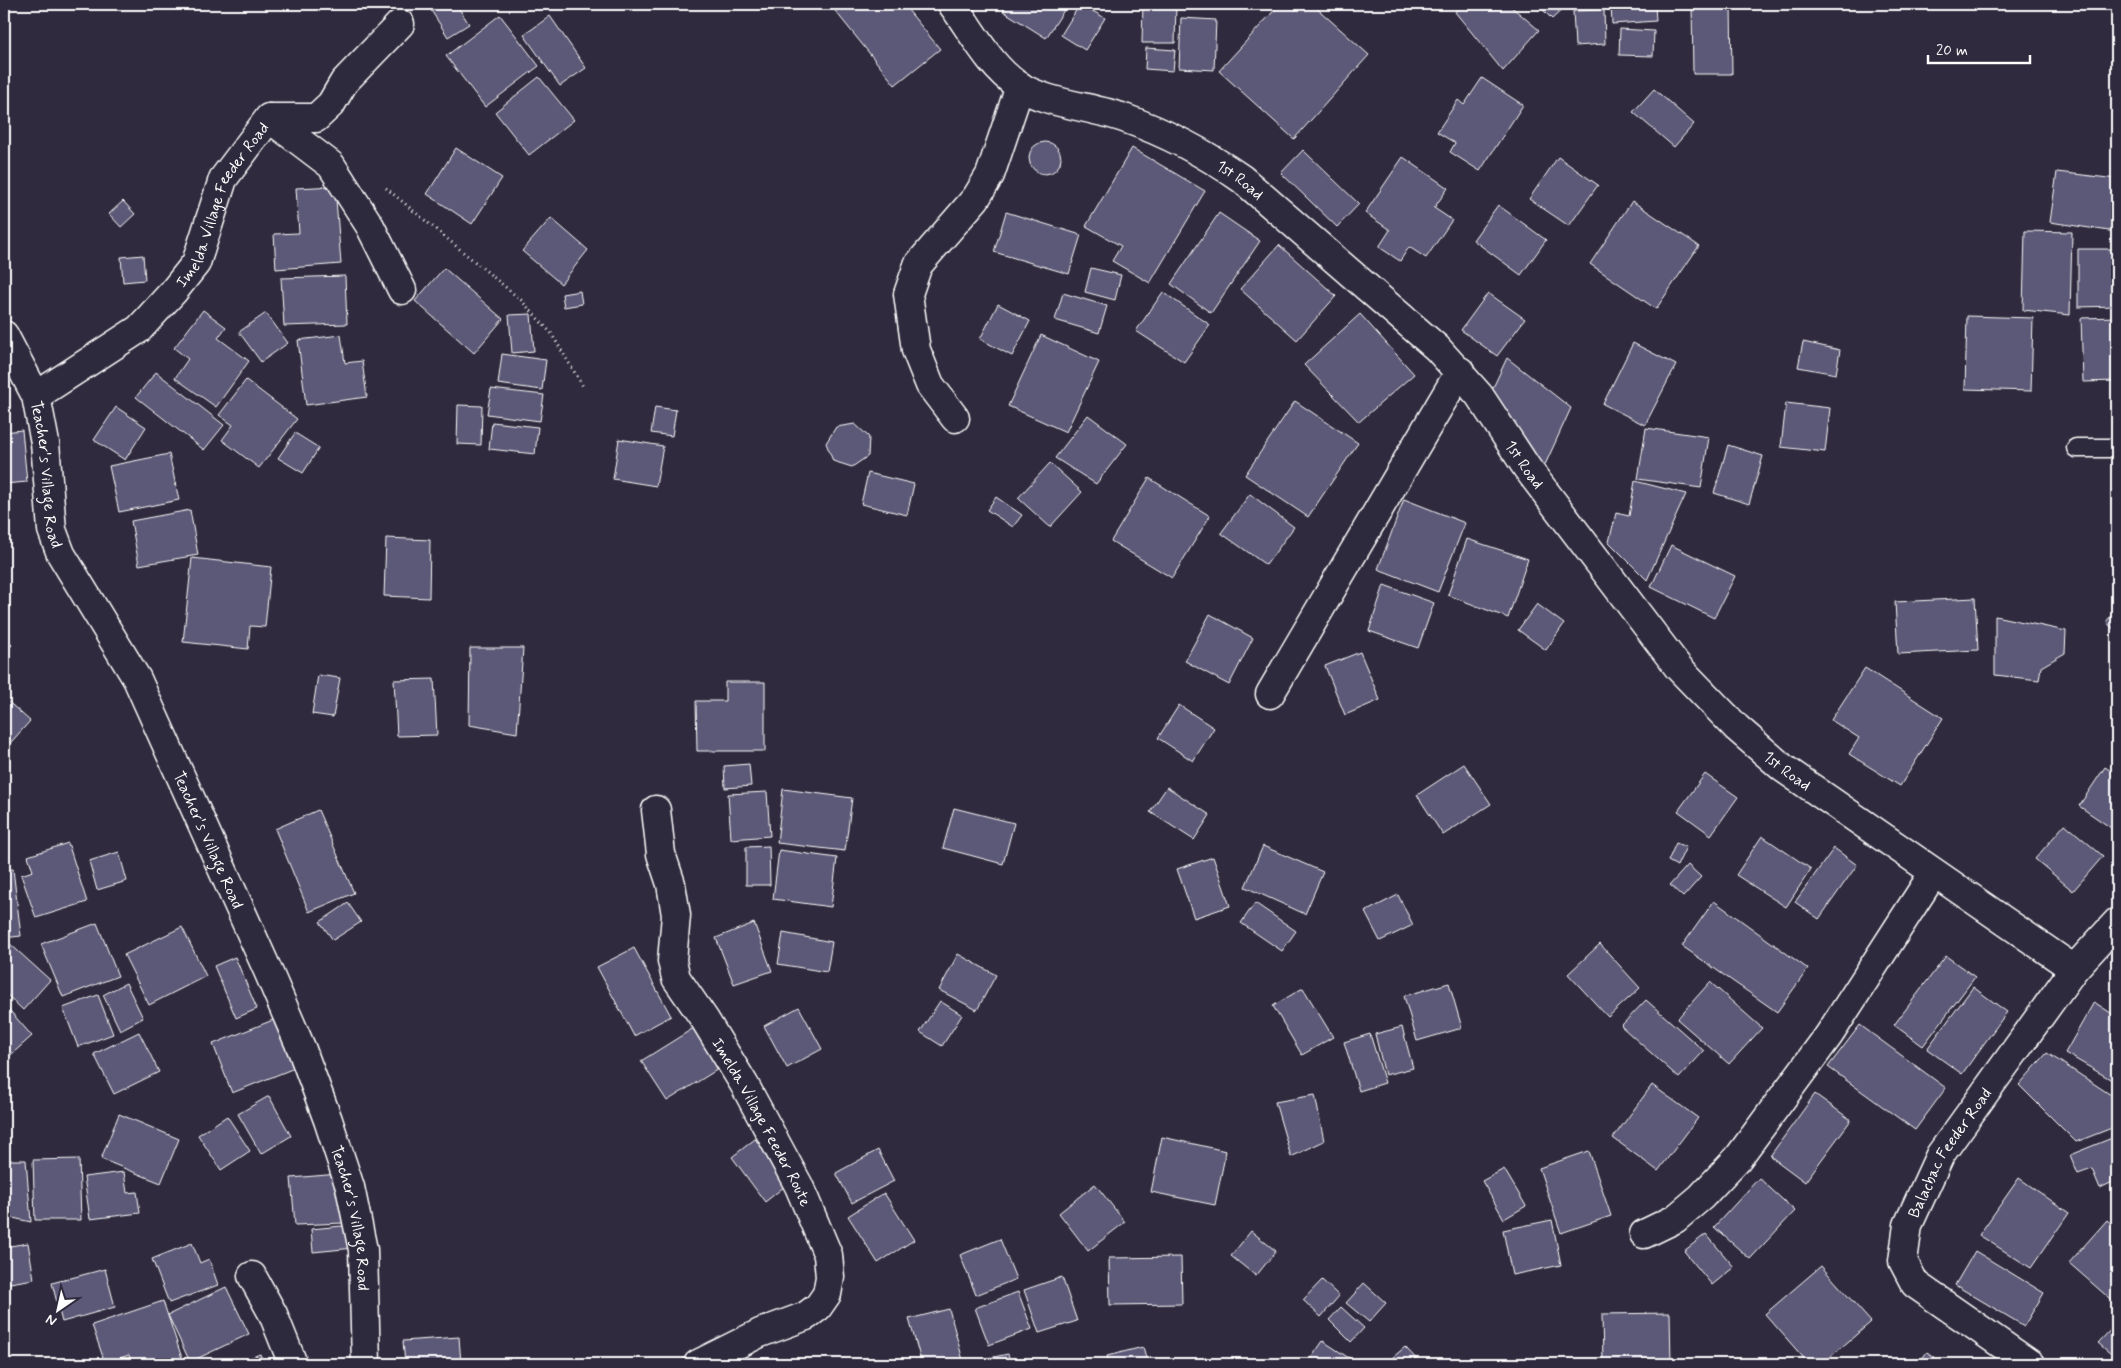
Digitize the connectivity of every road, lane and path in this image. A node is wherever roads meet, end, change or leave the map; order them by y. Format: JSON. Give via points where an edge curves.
{"nodes":[{"id":1,"x":952,"y":4,"type":"edge"},
{"id":2,"x":400,"y":24,"type":"dead end"},
{"id":3,"x":1020,"y":86,"type":"junction"},
{"id":4,"x":269,"y":118,"type":"junction"},
{"id":5,"x":382,"y":185,"type":"dead end"},
{"id":6,"x":402,"y":290,"type":"dead end"},
{"id":7,"x":4,"y":335,"type":"edge"},
{"id":8,"x":1460,"y":370,"type":"junction"},
{"id":9,"x":584,"y":388,"type":"dead end"},
{"id":10,"x":36,"y":396,"type":"junction"},
{"id":11,"x":955,"y":418,"type":"dead end"},
{"id":12,"x":2076,"y":448,"type":"dead end"},
{"id":13,"x":2117,"y":448,"type":"edge"},
{"id":14,"x":1270,"y":694,"type":"dead end"},
{"id":15,"x":656,"y":810,"type":"dead end"},
{"id":16,"x":1934,"y":874,"type":"junction"},
{"id":17,"x":2117,"y":922,"type":"edge"},
{"id":18,"x":2074,"y":969,"type":"junction"},
{"id":19,"x":1644,"y":1234,"type":"dead end"},
{"id":20,"x":252,"y":1276,"type":"dead end"},
{"id":21,"x":293,"y":1364,"type":"edge"},
{"id":22,"x":366,"y":1364,"type":"edge"},
{"id":23,"x":698,"y":1364,"type":"edge"},
{"id":24,"x":2030,"y":1364,"type":"edge"}],
"edges":[{"from":1,"to":3,"type":"street","name":"1st Road","via":[[995,64]]},
{"from":2,"to":4,"type":"street","name":"Imelda Village Feeder Road","via":[[344,82],[331,104],[316,118]]},
{"from":3,"to":8,"type":"street","name":"1st Road","via":[[1034,93],[1124,118],[1177,139],[1210,157],[1242,179]]},
{"from":3,"to":11,"type":"street","via":[[990,175],[976,198],[918,265],[908,294],[916,350],[930,385]]},
{"from":4,"to":6,"type":"street","via":[[331,165],[370,226]]},
{"from":4,"to":10,"type":"street","name":"Imelda Village Feeder Road","via":[[223,179],[196,263],[173,292],[139,329]]},
{"from":5,"to":9,"type":"path","via":[[521,300],[551,333]]},
{"from":7,"to":10,"type":"street","name":"Teacher's Village Road"},
{"from":8,"to":14,"type":"street"},
{"from":8,"to":16,"type":"street","name":"1st Road","via":[[1527,468],[1678,667],[1736,728],[1783,768]]},
{"from":10,"to":22,"type":"street","name":"Teacher's Village Road","via":[[45,443],[52,530],[61,554],[137,679],[268,971],[328,1120],[350,1187],[363,1250]]},
{"from":12,"to":13,"type":"lane"},
{"from":15,"to":23,"type":"street","name":"Imelda Village Feeder Route","via":[[676,915],[672,962],[676,978],[744,1084],[800,1186],[828,1255],[830,1277],[827,1294],[806,1316],[760,1333]]},
{"from":16,"to":18,"type":"street","name":"1st Road"},
{"from":16,"to":19,"type":"street","via":[[1834,1027],[1738,1158],[1676,1219]]},
{"from":17,"to":18,"type":"street","name":"Balacbac Feeder Road"},
{"from":18,"to":24,"type":"street","name":"Balacbac Feeder Road","via":[[1940,1155],[1908,1225],[1903,1261],[1915,1284]]},
{"from":20,"to":21,"type":"street","via":[[273,1314]]}]}
